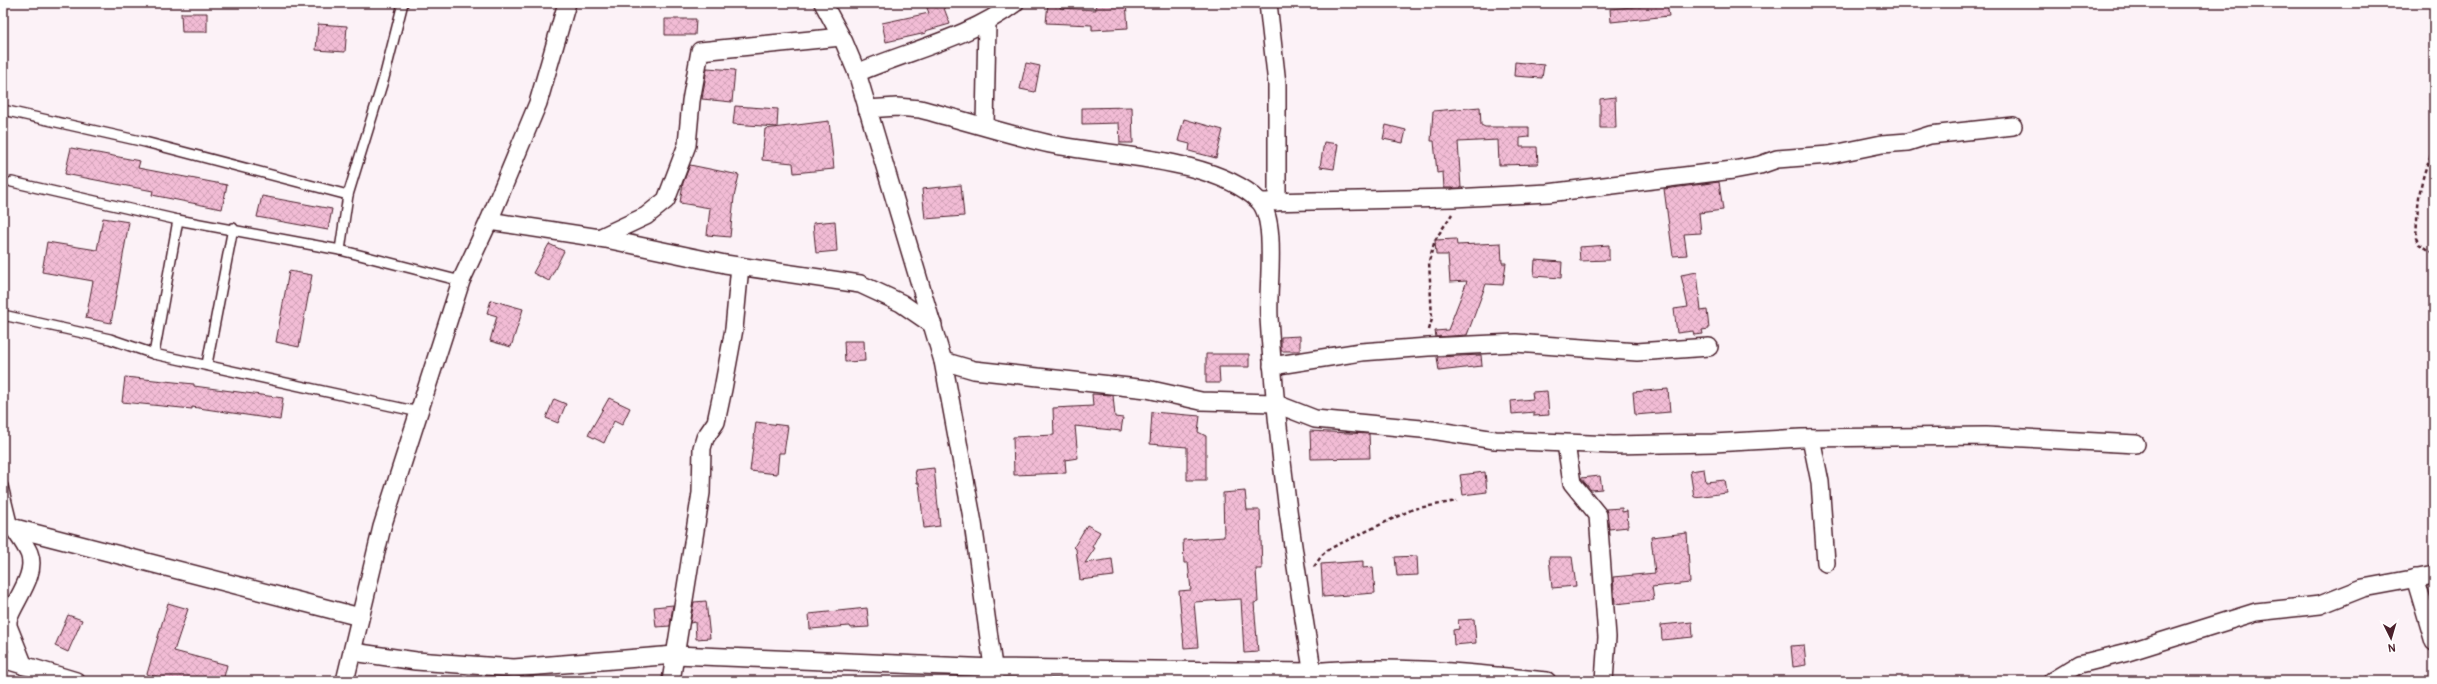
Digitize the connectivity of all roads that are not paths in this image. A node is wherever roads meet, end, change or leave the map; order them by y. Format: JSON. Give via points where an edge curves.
{"nodes":[{"id":1,"x":403,"y":3,"type":"edge"},
{"id":2,"x":566,"y":3,"type":"edge"},
{"id":3,"x":823,"y":3,"type":"edge"},
{"id":4,"x":1015,"y":3,"type":"edge"},
{"id":5,"x":1268,"y":3,"type":"edge"},
{"id":6,"x":987,"y":23,"type":"junction"},
{"id":7,"x":841,"y":37,"type":"junction"},
{"id":8,"x":857,"y":73,"type":"junction"},
{"id":9,"x":866,"y":109,"type":"junction"},
{"id":10,"x":3,"y":110,"type":"edge"},
{"id":11,"x":985,"y":125,"type":"junction"},
{"id":12,"x":2013,"y":126,"type":"dead end"},
{"id":13,"x":12,"y":182,"type":"dead end"},
{"id":14,"x":348,"y":195,"type":"junction"},
{"id":15,"x":1269,"y":202,"type":"junction"},
{"id":16,"x":178,"y":220,"type":"junction"},
{"id":17,"x":490,"y":221,"type":"junction"},
{"id":18,"x":233,"y":228,"type":"junction"},
{"id":19,"x":599,"y":238,"type":"junction"},
{"id":20,"x":340,"y":250,"type":"junction"},
{"id":21,"x":740,"y":266,"type":"junction"},
{"id":22,"x":461,"y":281,"type":"junction"},
{"id":23,"x":3,"y":315,"type":"edge"},
{"id":24,"x":933,"y":325,"type":"junction"},
{"id":25,"x":1709,"y":347,"type":"dead end"},
{"id":26,"x":154,"y":354,"type":"junction"},
{"id":27,"x":943,"y":361,"type":"junction"},
{"id":28,"x":207,"y":364,"type":"junction"},
{"id":29,"x":1272,"y":366,"type":"junction"},
{"id":30,"x":1274,"y":404,"type":"junction"},
{"id":31,"x":419,"y":412,"type":"junction"},
{"id":32,"x":1811,"y":438,"type":"junction"},
{"id":33,"x":1566,"y":444,"type":"junction"},
{"id":34,"x":2136,"y":444,"type":"dead end"},
{"id":35,"x":3,"y":486,"type":"edge"},
{"id":36,"x":8,"y":526,"type":"edge"},
{"id":37,"x":1826,"y":563,"type":"dead end"},
{"id":38,"x":2434,"y":575,"type":"edge"},
{"id":39,"x":2415,"y":578,"type":"junction"},
{"id":40,"x":360,"y":617,"type":"junction"},
{"id":41,"x":2434,"y":642,"type":"edge"},
{"id":42,"x":353,"y":652,"type":"junction"},
{"id":43,"x":675,"y":655,"type":"junction"},
{"id":44,"x":3,"y":659,"type":"edge"},
{"id":45,"x":24,"y":666,"type":"junction"},
{"id":46,"x":503,"y":674,"type":"edge"},
{"id":47,"x":995,"y":675,"type":"edge"},
{"id":48,"x":1313,"y":677,"type":"edge"},
{"id":49,"x":76,"y":681,"type":"edge"},
{"id":50,"x":345,"y":681,"type":"edge"},
{"id":51,"x":671,"y":681,"type":"edge"},
{"id":52,"x":1547,"y":681,"type":"edge"},
{"id":53,"x":1604,"y":681,"type":"edge"},
{"id":54,"x":2052,"y":681,"type":"edge"}],
"edges":[{"from":1,"to":14,"type":"lane","via":[[384,78]]},
{"from":2,"to":17,"type":"street","via":[[538,103]]},
{"from":3,"to":7,"type":"street"},
{"from":4,"to":6,"type":"street"},
{"from":5,"to":15,"type":"street","via":[[1277,84]]},
{"from":6,"to":8,"type":"street"},
{"from":6,"to":11,"type":"street"},
{"from":7,"to":8,"type":"street"},
{"from":7,"to":19,"type":"street","via":[[700,51],[691,101],[688,145],[666,200],[646,216]]},
{"from":8,"to":9,"type":"street"},
{"from":9,"to":11,"type":"street","via":[[920,109]]},
{"from":9,"to":24,"type":"street"},
{"from":10,"to":14,"type":"lane","via":[[145,142]]},
{"from":11,"to":15,"type":"street","via":[[1054,144],[1177,164],[1219,178]]},
{"from":12,"to":15,"type":"street","via":[[1930,135],[1908,142],[1882,144],[1829,155],[1777,159],[1733,170],[1548,193]]},
{"from":13,"to":16,"type":"lane"},
{"from":14,"to":20,"type":"lane"},
{"from":15,"to":29,"type":"street","via":[[1271,240],[1268,305]]},
{"from":16,"to":18,"type":"lane"},
{"from":16,"to":26,"type":"lane"},
{"from":17,"to":19,"type":"street"},
{"from":17,"to":22,"type":"street"},
{"from":18,"to":20,"type":"lane"},
{"from":18,"to":28,"type":"lane"},
{"from":19,"to":21,"type":"street"},
{"from":20,"to":22,"type":"lane"},
{"from":21,"to":24,"type":"street","via":[[870,286],[901,302]]},
{"from":21,"to":43,"type":"street","via":[[734,329],[723,390],[716,422],[705,438],[702,448],[701,494]]},
{"from":22,"to":31,"type":"street"},
{"from":23,"to":26,"type":"lane","via":[[110,339]]},
{"from":24,"to":27,"type":"street"},
{"from":25,"to":29,"type":"street","via":[[1637,352],[1516,343],[1422,347],[1360,352]]},
{"from":26,"to":28,"type":"lane"},
{"from":27,"to":30,"type":"street","via":[[974,370],[1147,389],[1201,401]]},
{"from":27,"to":47,"type":"street","via":[[971,508]]},
{"from":28,"to":31,"type":"lane"},
{"from":29,"to":30,"type":"street"},
{"from":30,"to":33,"type":"street","via":[[1331,421],[1432,430],[1495,440]]},
{"from":30,"to":48,"type":"street"},
{"from":31,"to":40,"type":"street","via":[[382,526]]},
{"from":32,"to":33,"type":"street","via":[[1706,444]]},
{"from":32,"to":34,"type":"street","via":[[1986,436]]},
{"from":32,"to":37,"type":"street","via":[[1820,482]]},
{"from":33,"to":53,"type":"street","via":[[1572,483],[1598,515],[1607,637]]},
{"from":35,"to":36,"type":"lane"},
{"from":36,"to":40,"type":"street"},
{"from":36,"to":45,"type":"street","via":[[29,553],[32,562],[8,620]]},
{"from":38,"to":39,"type":"street"},
{"from":39,"to":41,"type":"street"},
{"from":39,"to":54,"type":"street","via":[[2363,588],[2320,605],[2256,612],[2128,652],[2080,664]]},
{"from":40,"to":42,"type":"street"},
{"from":42,"to":46,"type":"street"},
{"from":42,"to":50,"type":"street"},
{"from":43,"to":46,"type":"street","via":[[555,666]]},
{"from":43,"to":47,"type":"street"},
{"from":43,"to":51,"type":"street"},
{"from":44,"to":45,"type":"street"},
{"from":45,"to":49,"type":"street"},
{"from":47,"to":48,"type":"street"},
{"from":48,"to":52,"type":"street","via":[[1352,668],[1389,668]]}]}
